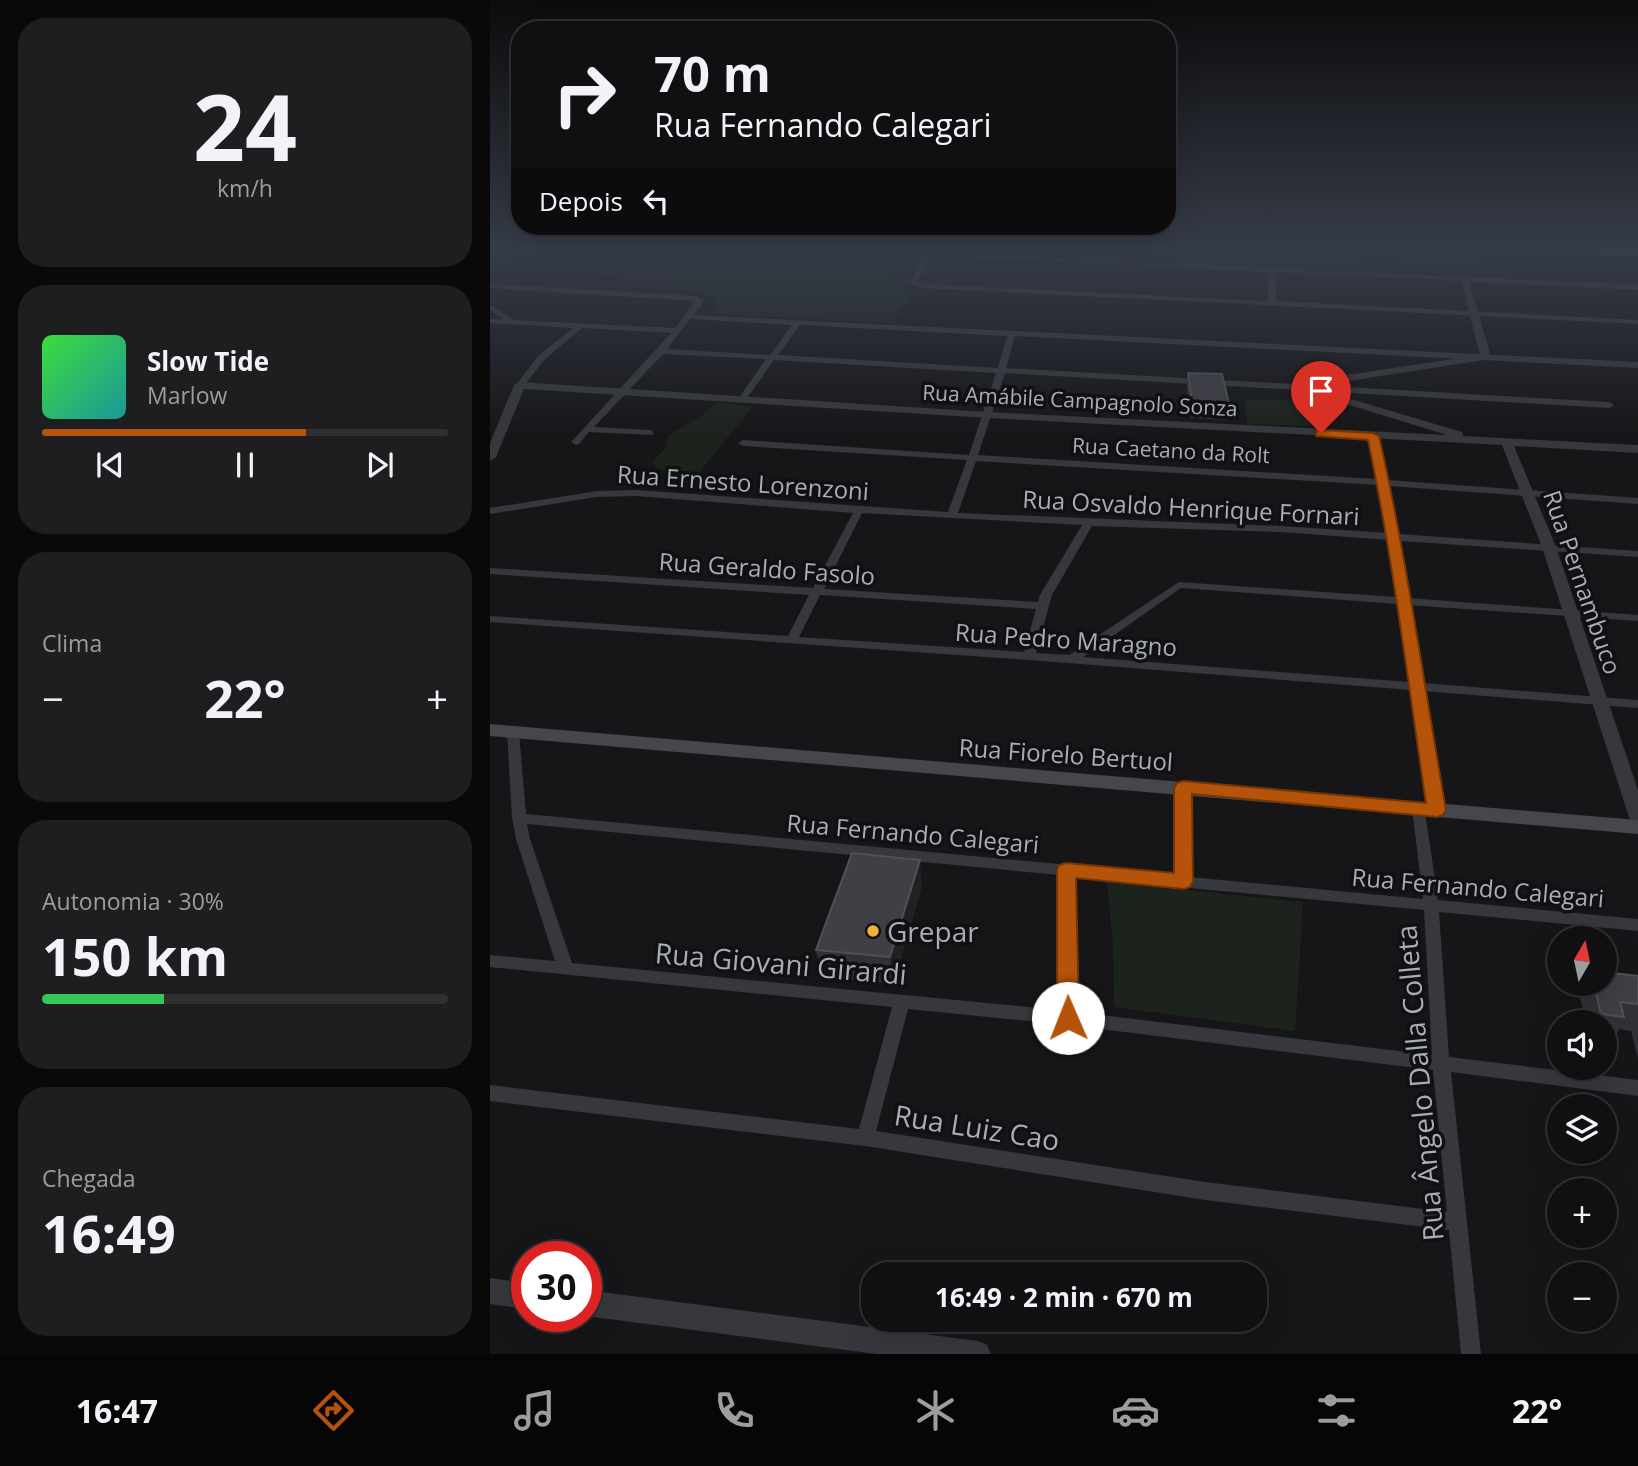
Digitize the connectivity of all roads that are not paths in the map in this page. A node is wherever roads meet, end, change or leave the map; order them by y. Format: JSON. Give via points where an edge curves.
{"nodes":[{"id":1,"x":497,"y":311,"type":"edge"},
{"id":2,"x":692,"y":311,"type":"edge"},
{"id":3,"x":1417,"y":311,"type":"edge"},
{"id":4,"x":1474,"y":314,"type":"junction"},
{"id":5,"x":688,"y":317,"type":"junction"},
{"id":6,"x":490,"y":321,"type":"edge"},
{"id":7,"x":511,"y":322,"type":"junction"},
{"id":8,"x":1638,"y":322,"type":"edge"},
{"id":9,"x":797,"y":323,"type":"junction"},
{"id":10,"x":581,"y":325,"type":"junction"},
{"id":11,"x":678,"y":331,"type":"junction"},
{"id":12,"x":1012,"y":333,"type":"junction"},
{"id":13,"x":661,"y":351,"type":"junction"},
{"id":14,"x":1486,"y":356,"type":"junction"},
{"id":15,"x":772,"y":358,"type":"junction"},
{"id":16,"x":1638,"y":365,"type":"edge"},
{"id":17,"x":1001,"y":372,"type":"junction"},
{"id":18,"x":520,"y":385,"type":"junction"},
{"id":19,"x":1294,"y":386,"type":"junction"},
{"id":20,"x":623,"y":391,"type":"junction"},
{"id":21,"x":742,"y":399,"type":"junction"},
{"id":22,"x":1610,"y":405,"type":"dead end"},
{"id":23,"x":988,"y":415,"type":"junction"},
{"id":24,"x":587,"y":429,"type":"junction"},
{"id":25,"x":650,"y":433,"type":"dead end"},
{"id":26,"x":1373,"y":436,"type":"junction"},
{"id":27,"x":576,"y":442,"type":"dead end"},
{"id":28,"x":743,"y":443,"type":"dead end"},
{"id":29,"x":1484,"y":443,"type":"junction"},
{"id":30,"x":1507,"y":443,"type":"junction"},
{"id":31,"x":1638,"y":449,"type":"edge"},
{"id":32,"x":490,"y":457,"type":"edge"},
{"id":33,"x":972,"y":459,"type":"junction"},
{"id":34,"x":1384,"y":481,"type":"junction"},
{"id":35,"x":1528,"y":492,"type":"junction"},
{"id":36,"x":1638,"y":500,"type":"edge"},
{"id":37,"x":490,"y":510,"type":"edge"},
{"id":38,"x":859,"y":510,"type":"junction"},
{"id":39,"x":952,"y":516,"type":"junction"},
{"id":40,"x":1089,"y":522,"type":"junction"},
{"id":41,"x":1395,"y":538,"type":"junction"},
{"id":42,"x":1549,"y":547,"type":"junction"},
{"id":43,"x":1638,"y":554,"type":"edge"},
{"id":44,"x":490,"y":572,"type":"edge"},
{"id":45,"x":815,"y":592,"type":"junction"},
{"id":46,"x":1402,"y":601,"type":"junction"},
{"id":47,"x":1041,"y":606,"type":"junction"},
{"id":48,"x":1570,"y":613,"type":"junction"},
{"id":49,"x":1638,"y":618,"type":"edge"},
{"id":50,"x":490,"y":619,"type":"edge"},
{"id":51,"x":792,"y":639,"type":"junction"},
{"id":52,"x":1029,"y":656,"type":"junction"},
{"id":53,"x":1070,"y":660,"type":"junction"},
{"id":54,"x":1416,"y":686,"type":"junction"},
{"id":55,"x":1600,"y":701,"type":"junction"},
{"id":56,"x":1638,"y":704,"type":"edge"},
{"id":57,"x":490,"y":730,"type":"edge"},
{"id":58,"x":513,"y":732,"type":"junction"},
{"id":59,"x":1183,"y":788,"type":"junction"},
{"id":60,"x":1428,"y":809,"type":"junction"},
{"id":61,"x":1638,"y":817,"type":"edge"},
{"id":62,"x":519,"y":818,"type":"junction"},
{"id":63,"x":1638,"y":827,"type":"edge"},
{"id":64,"x":1066,"y":870,"type":"junction"},
{"id":65,"x":1184,"y":881,"type":"junction"},
{"id":66,"x":1431,"y":906,"type":"junction"},
{"id":67,"x":1638,"y":925,"type":"edge"},
{"id":68,"x":490,"y":961,"type":"edge"},
{"id":69,"x":566,"y":969,"type":"junction"},
{"id":70,"x":902,"y":1001,"type":"junction"},
{"id":71,"x":1068,"y":1018,"type":"junction"},
{"id":72,"x":1441,"y":1063,"type":"junction"},
{"id":73,"x":1638,"y":1088,"type":"edge"},
{"id":74,"x":490,"y":1093,"type":"edge"},
{"id":75,"x":865,"y":1138,"type":"junction"},
{"id":76,"x":1456,"y":1222,"type":"junction"},
{"id":77,"x":490,"y":1291,"type":"edge"},
{"id":78,"x":511,"y":1294,"type":"edge"},
{"id":79,"x":602,"y":1305,"type":"edge"},
{"id":80,"x":978,"y":1354,"type":"edge"},
{"id":81,"x":1471,"y":1354,"type":"edge"}],
"edges":[{"from":1,"to":7,"type":"street"},
{"from":2,"to":5,"type":"street"},
{"from":3,"to":4,"type":"street"},
{"from":4,"to":8,"type":"street"},
{"from":4,"to":14,"type":"street"},
{"from":5,"to":9,"type":"street"},
{"from":5,"to":11,"type":"street"},
{"from":6,"to":7,"type":"street"},
{"from":7,"to":10,"type":"street"},
{"from":9,"to":12,"type":"street"},
{"from":9,"to":15,"type":"street"},
{"from":10,"to":11,"type":"street"},
{"from":10,"to":18,"type":"street","via":[[541,358]]},
{"from":11,"to":13,"type":"street"},
{"from":12,"to":14,"type":"street"},
{"from":12,"to":17,"type":"street"},
{"from":13,"to":15,"type":"street"},
{"from":13,"to":20,"type":"street"},
{"from":14,"to":16,"type":"street"},
{"from":14,"to":19,"type":"street"},
{"from":15,"to":17,"type":"street"},
{"from":15,"to":21,"type":"street"},
{"from":17,"to":19,"type":"street"},
{"from":17,"to":23,"type":"street"},
{"from":18,"to":20,"type":"street","name":"Rua Amábile Campagnolo Sonza"},
{"from":18,"to":32,"type":"street"},
{"from":19,"to":22,"type":"street"},
{"from":19,"to":29,"type":"street"},
{"from":20,"to":21,"type":"street","name":"Rua Amábile Campagnolo Sonza"},
{"from":20,"to":24,"type":"street"},
{"from":21,"to":23,"type":"street","name":"Rua Amábile Campagnolo Sonza"},
{"from":23,"to":26,"type":"street","name":"Rua Amábile Campagnolo Sonza"},
{"from":23,"to":33,"type":"street"},
{"from":24,"to":25,"type":"street"},
{"from":24,"to":27,"type":"street"},
{"from":26,"to":29,"type":"street","name":"Rua Amábile Campagnolo Sonza"},
{"from":26,"to":34,"type":"street","name":"Rua Ângelo Dalla Colleta"},
{"from":28,"to":33,"type":"street","name":"Rua Caetano da Rolt"},
{"from":29,"to":30,"type":"street","name":"Rua Amábile Campagnolo Sonza"},
{"from":30,"to":31,"type":"street","name":"Rua Amábile Campagnolo Sonza"},
{"from":30,"to":35,"type":"street","name":"Rua Pernambuco"},
{"from":33,"to":34,"type":"street","name":"Rua Caetano da Rolt"},
{"from":33,"to":39,"type":"street"},
{"from":34,"to":35,"type":"street","name":"Rua Caetano da Rolt"},
{"from":34,"to":41,"type":"street","name":"Rua Ângelo Dalla Colleta"},
{"from":35,"to":36,"type":"street","name":"Rua Caetano da Rolt"},
{"from":35,"to":42,"type":"street","name":"Rua Pernambuco"},
{"from":37,"to":38,"type":"street","name":"Rua Ernesto Lorenzoni","via":[[617,492]]},
{"from":38,"to":39,"type":"street","name":"Rua Ernesto Lorenzoni"},
{"from":38,"to":45,"type":"street"},
{"from":39,"to":40,"type":"street","name":"Rua Osvaldo Henrique Fornari"},
{"from":40,"to":41,"type":"street","name":"Rua Osvaldo Henrique Fornari"},
{"from":40,"to":47,"type":"street"},
{"from":41,"to":42,"type":"street","name":"Rua Osvaldo Henrique Fornari"},
{"from":41,"to":46,"type":"street","name":"Rua Ângelo Dalla Colleta"},
{"from":42,"to":43,"type":"street","name":"Rua Osvaldo Henrique Fornari"},
{"from":42,"to":48,"type":"street","name":"Rua Pernambuco"},
{"from":44,"to":45,"type":"street","name":"Rua Geraldo Fasolo"},
{"from":45,"to":47,"type":"street","name":"Rua Geraldo Fasolo"},
{"from":45,"to":51,"type":"street"},
{"from":46,"to":48,"type":"street"},
{"from":46,"to":53,"type":"street","via":[[1188,584],[1172,587]]},
{"from":46,"to":54,"type":"street","name":"Rua Ângelo Dalla Colleta"},
{"from":47,"to":52,"type":"street"},
{"from":48,"to":49,"type":"street"},
{"from":48,"to":55,"type":"street","name":"Rua Pernambuco"},
{"from":50,"to":51,"type":"street","name":"Rua Pedro Maragno"},
{"from":51,"to":52,"type":"street","name":"Rua Pedro Maragno"},
{"from":52,"to":53,"type":"street","name":"Rua Pedro Maragno"},
{"from":53,"to":54,"type":"street","name":"Rua Pedro Maragno"},
{"from":54,"to":55,"type":"street","name":"Rua Pedro Maragno"},
{"from":54,"to":60,"type":"street","name":"Rua Ângelo Dalla Colleta"},
{"from":55,"to":56,"type":"street","name":"Rua Pedro Maragno"},
{"from":55,"to":61,"type":"street","name":"Rua Pernambuco"},
{"from":57,"to":58,"type":"main road","name":"Rua Fiorelo Bertuol"},
{"from":58,"to":59,"type":"main road","name":"Rua Fiorelo Bertuol"},
{"from":58,"to":62,"type":"street"},
{"from":59,"to":60,"type":"main road","name":"Rua Fiorelo Bertuol"},
{"from":59,"to":65,"type":"street"},
{"from":60,"to":63,"type":"main road","name":"Rua Fiorelo Bertuol"},
{"from":60,"to":66,"type":"street","name":"Rua Ângelo Dalla Colleta"},
{"from":62,"to":64,"type":"street","name":"Rua Fernando Calegari"},
{"from":62,"to":69,"type":"street"},
{"from":64,"to":65,"type":"street","name":"Rua Fernando Calegari"},
{"from":64,"to":71,"type":"street"},
{"from":65,"to":66,"type":"street","name":"Rua Fernando Calegari"},
{"from":66,"to":67,"type":"street","name":"Rua Fernando Calegari"},
{"from":66,"to":72,"type":"street","name":"Rua Ângelo Dalla Colleta"},
{"from":68,"to":69,"type":"street","name":"Rua Giovani Girardi"},
{"from":69,"to":70,"type":"street","name":"Rua Giovani Girardi"},
{"from":70,"to":71,"type":"street","name":"Rua Giovani Girardi"},
{"from":70,"to":75,"type":"street"},
{"from":71,"to":72,"type":"street"},
{"from":72,"to":73,"type":"street"},
{"from":72,"to":76,"type":"street","name":"Rua Ângelo Dalla Colleta"},
{"from":74,"to":75,"type":"street","name":"Rua Luiz Cao"},
{"from":75,"to":76,"type":"street","name":"Rua Luiz Cao","via":[[1205,1191]]},
{"from":76,"to":81,"type":"street","name":"Rua Ângelo Dalla Colleta"},
{"from":77,"to":78,"type":"street"},
{"from":79,"to":80,"type":"street"}]}
